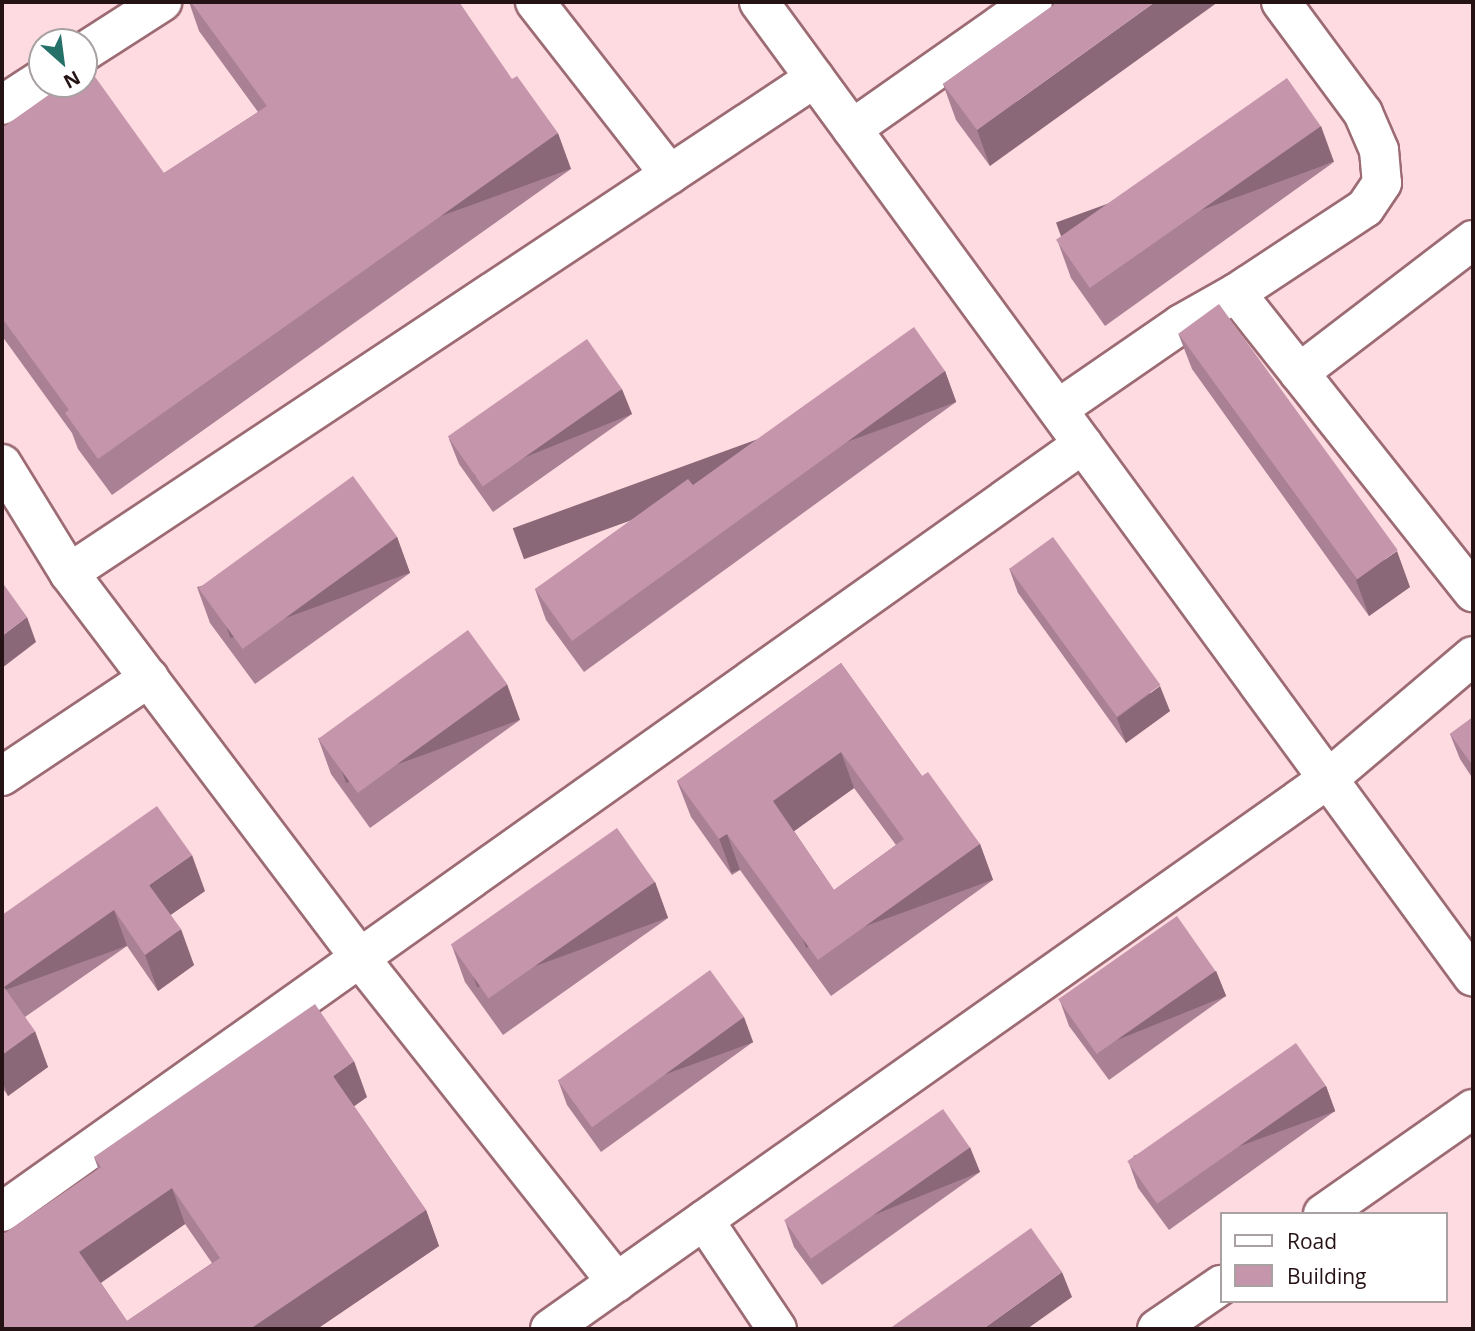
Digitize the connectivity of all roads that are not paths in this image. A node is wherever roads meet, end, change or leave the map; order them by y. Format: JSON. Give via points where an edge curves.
{"nodes":[{"id":1,"x":162,"y":2,"type":"edge"},
{"id":2,"x":535,"y":2,"type":"edge"},
{"id":3,"x":1033,"y":2,"type":"edge"},
{"id":4,"x":1281,"y":2,"type":"edge"},
{"id":5,"x":777,"y":8,"type":"edge"},
{"id":6,"x":98,"y":43,"type":"edge"},
{"id":7,"x":815,"y":78,"type":"junction"},
{"id":8,"x":28,"y":88,"type":"edge"},
{"id":9,"x":2,"y":105,"type":"edge"},
{"id":10,"x":852,"y":128,"type":"junction"},
{"id":11,"x":670,"y":175,"type":"junction"},
{"id":12,"x":1473,"y":240,"type":"edge"},
{"id":13,"x":1236,"y":293,"type":"junction"},
{"id":14,"x":1299,"y":373,"type":"junction"},
{"id":15,"x":1058,"y":409,"type":"junction"},
{"id":16,"x":1083,"y":444,"type":"junction"},
{"id":17,"x":6,"y":481,"type":"edge"},
{"id":18,"x":69,"y":573,"type":"junction"},
{"id":19,"x":1473,"y":592,"type":"edge"},
{"id":20,"x":1473,"y":656,"type":"edge"},
{"id":21,"x":149,"y":678,"type":"junction"},
{"id":22,"x":2,"y":776,"type":"edge"},
{"id":23,"x":1328,"y":779,"type":"junction"},
{"id":24,"x":359,"y":957,"type":"junction"},
{"id":25,"x":1473,"y":977,"type":"edge"},
{"id":26,"x":1473,"y":1110,"type":"edge"},
{"id":27,"x":2,"y":1212,"type":"edge"},
{"id":28,"x":1326,"y":1212,"type":"edge"},
{"id":29,"x":704,"y":1220,"type":"junction"},
{"id":30,"x":617,"y":1282,"type":"junction"},
{"id":31,"x":1220,"y":1285,"type":"edge"},
{"id":32,"x":550,"y":1329,"type":"edge"},
{"id":33,"x":777,"y":1329,"type":"edge"},
{"id":34,"x":1157,"y":1329,"type":"edge"}],
"edges":[{"from":1,"to":6,"type":"street"},
{"from":2,"to":11,"type":"street"},
{"from":3,"to":10,"type":"street"},
{"from":4,"to":13,"type":"street","via":[[1363,113],[1380,150],[1382,183],[1365,208]]},
{"from":5,"to":7,"type":"street"},
{"from":7,"to":10,"type":"street"},
{"from":7,"to":11,"type":"street"},
{"from":8,"to":9,"type":"street"},
{"from":10,"to":15,"type":"street"},
{"from":11,"to":18,"type":"street"},
{"from":12,"to":14,"type":"street"},
{"from":13,"to":14,"type":"street"},
{"from":13,"to":15,"type":"street","via":[[1181,324]]},
{"from":14,"to":19,"type":"street"},
{"from":15,"to":16,"type":"street"},
{"from":16,"to":23,"type":"street"},
{"from":16,"to":24,"type":"street"},
{"from":17,"to":18,"type":"street"},
{"from":18,"to":21,"type":"street"},
{"from":20,"to":23,"type":"street"},
{"from":21,"to":22,"type":"street"},
{"from":21,"to":24,"type":"street"},
{"from":23,"to":25,"type":"street"},
{"from":23,"to":29,"type":"street"},
{"from":24,"to":27,"type":"street"},
{"from":24,"to":30,"type":"street"},
{"from":26,"to":28,"type":"street"},
{"from":29,"to":30,"type":"street"},
{"from":29,"to":33,"type":"street"},
{"from":30,"to":32,"type":"street"},
{"from":31,"to":34,"type":"street"}]}
